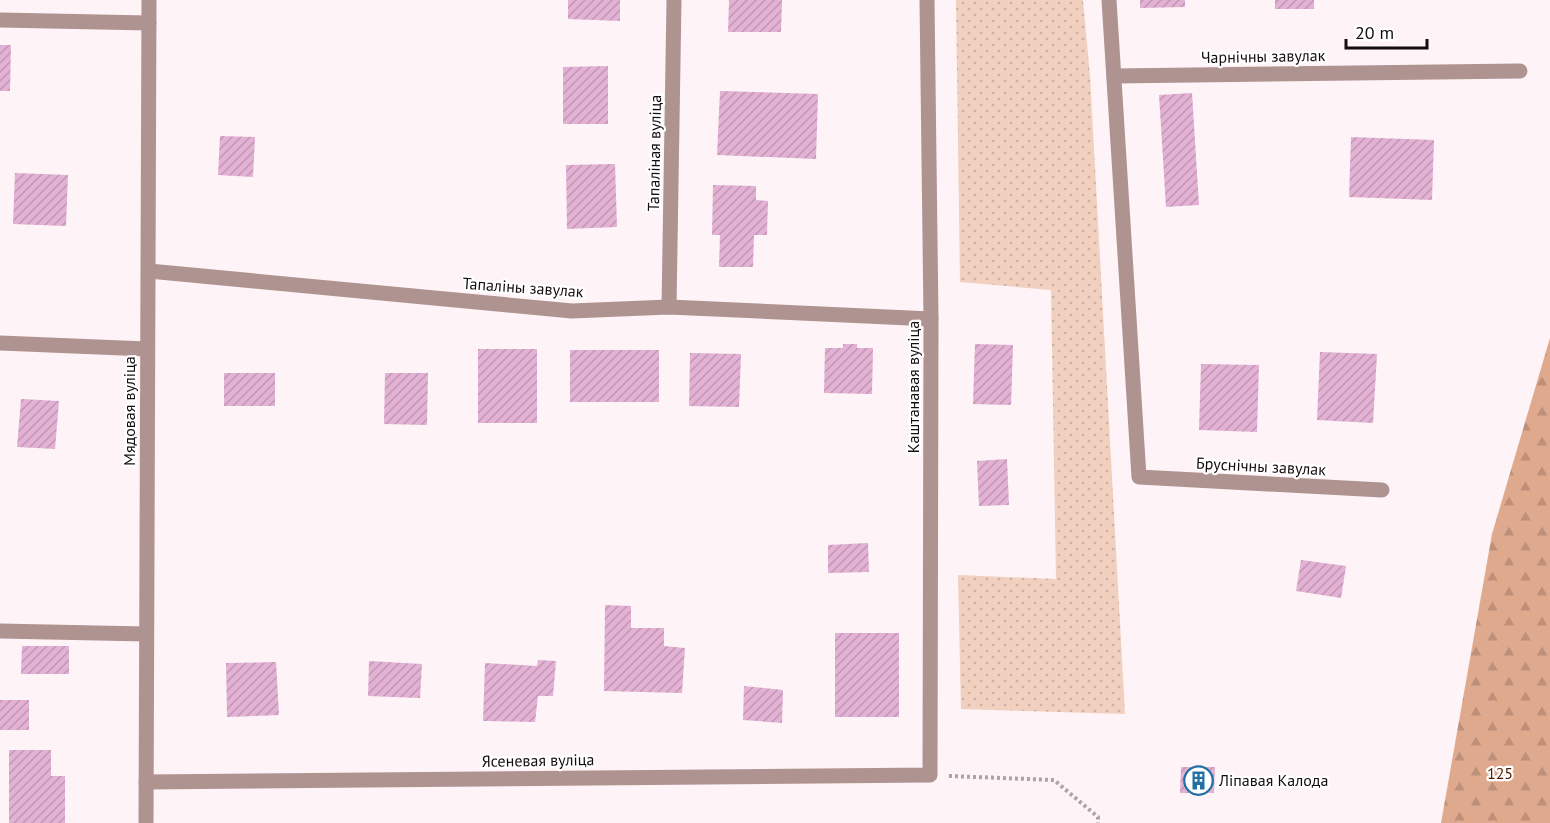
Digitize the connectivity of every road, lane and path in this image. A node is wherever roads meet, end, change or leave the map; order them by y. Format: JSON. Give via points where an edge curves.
{"nodes":[{"id":1,"x":149,"y":0,"type":"edge"},
{"id":2,"x":674,"y":0,"type":"edge"},
{"id":3,"x":927,"y":0,"type":"edge"},
{"id":4,"x":1109,"y":0,"type":"edge"},
{"id":5,"x":0,"y":20,"type":"edge"},
{"id":6,"x":149,"y":23,"type":"junction"},
{"id":7,"x":1520,"y":71,"type":"dead end"},
{"id":8,"x":1114,"y":76,"type":"junction"},
{"id":9,"x":149,"y":271,"type":"junction"},
{"id":10,"x":669,"y":307,"type":"junction"},
{"id":11,"x":931,"y":320,"type":"junction"},
{"id":12,"x":0,"y":343,"type":"edge"},
{"id":13,"x":147,"y":350,"type":"junction"},
{"id":14,"x":1382,"y":490,"type":"dead end"},
{"id":15,"x":0,"y":631,"type":"edge"},
{"id":16,"x":146,"y":634,"type":"junction"},
{"id":17,"x":930,"y":775,"type":"junction"},
{"id":18,"x":146,"y":782,"type":"junction"},
{"id":19,"x":146,"y":823,"type":"edge"},
{"id":20,"x":1098,"y":823,"type":"edge"}],
"edges":[{"from":1,"to":6,"type":"street","name":"Мядовая вуліца"},
{"from":2,"to":10,"type":"street","name":"Тапаліная вуліца"},
{"from":3,"to":11,"type":"street","name":"Каштанавая вуліца"},
{"from":4,"to":8,"type":"street"},
{"from":5,"to":6,"type":"street"},
{"from":6,"to":9,"type":"street","name":"Мядовая вуліца"},
{"from":7,"to":8,"type":"street","name":"Чарнічны завулак"},
{"from":8,"to":14,"type":"street","name":"Бруснічны завулак","via":[[1139,477]]},
{"from":9,"to":10,"type":"street","name":"Тапаліны завулак","via":[[572,311]]},
{"from":9,"to":13,"type":"street","name":"Мядовая вуліца"},
{"from":10,"to":11,"type":"street","name":"Тапаліны завулак"},
{"from":11,"to":17,"type":"street","name":"Каштанавая вуліца"},
{"from":12,"to":13,"type":"street"},
{"from":13,"to":16,"type":"street","name":"Мядовая вуліца"},
{"from":15,"to":16,"type":"street"},
{"from":16,"to":18,"type":"street","name":"Мядовая вуліца"},
{"from":17,"to":18,"type":"street","name":"Ясеневая вуліца"},
{"from":17,"to":20,"type":"path","via":[[1054,780],[1098,817]]},
{"from":18,"to":19,"type":"street","name":"Мядовая вуліца"}]}
